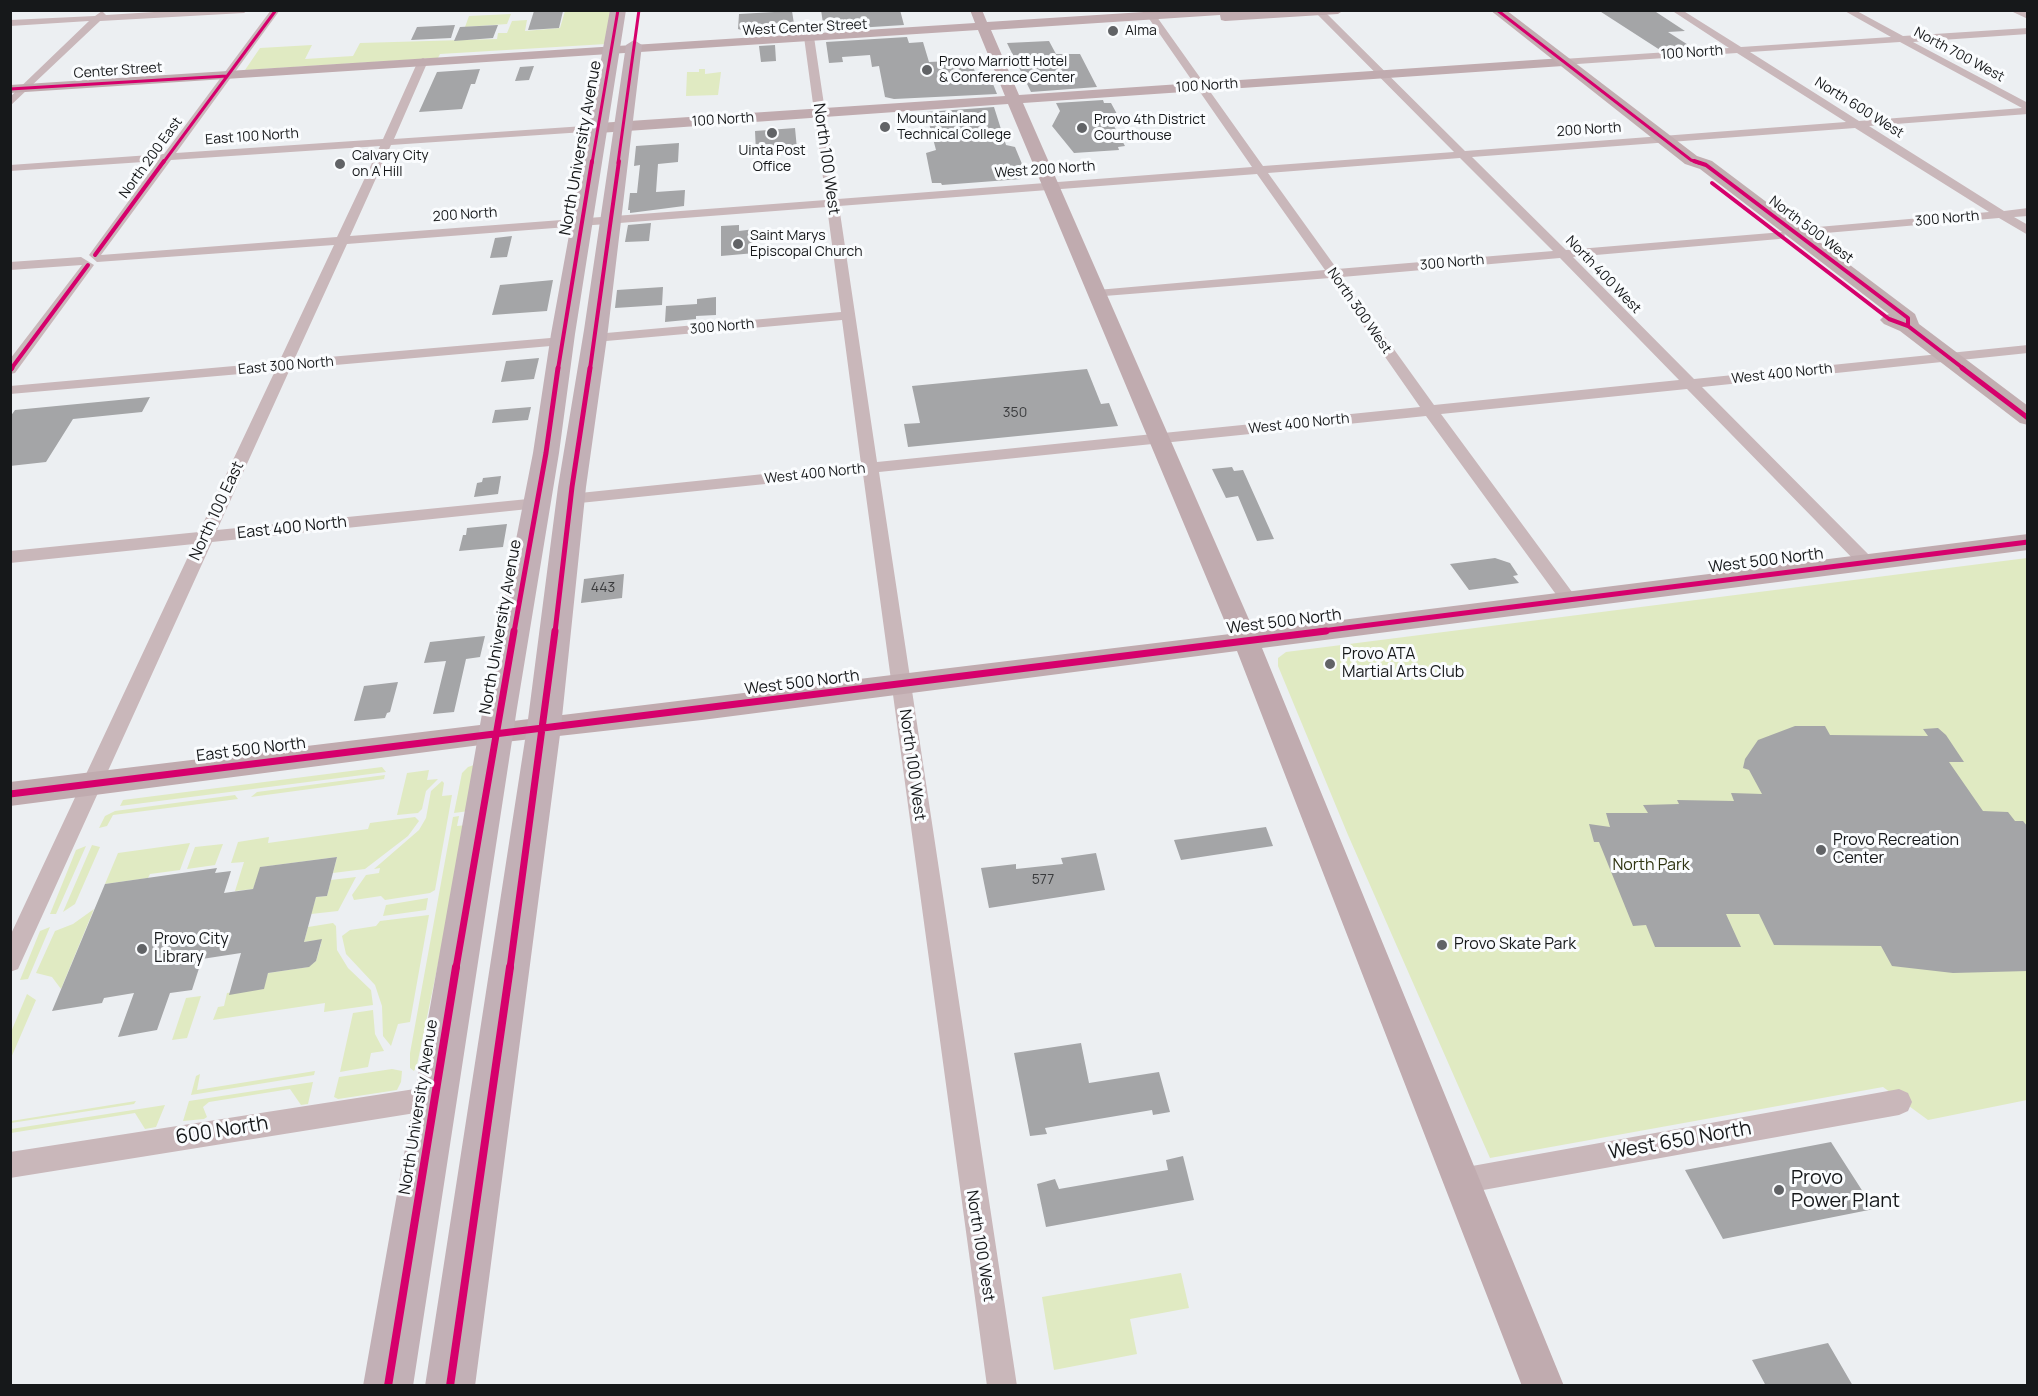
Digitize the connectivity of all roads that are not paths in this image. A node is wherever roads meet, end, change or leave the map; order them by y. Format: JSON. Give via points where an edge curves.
{"nodes":[{"id":1,"x":106,"y":10,"type":"edge"},
{"id":2,"x":244,"y":10,"type":"edge"},
{"id":3,"x":276,"y":10,"type":"edge"},
{"id":4,"x":618,"y":10,"type":"edge"},
{"id":5,"x":639,"y":10,"type":"edge"},
{"id":6,"x":976,"y":10,"type":"edge"},
{"id":7,"x":1244,"y":10,"type":"edge"},
{"id":8,"x":1338,"y":10,"type":"edge"},
{"id":9,"x":1497,"y":10,"type":"edge"},
{"id":10,"x":1675,"y":10,"type":"edge"},
{"id":11,"x":1847,"y":10,"type":"edge"},
{"id":12,"x":2016,"y":10,"type":"edge"},
{"id":13,"x":1318,"y":11,"type":"edge"},
{"id":14,"x":2028,"y":16,"type":"edge"},
{"id":15,"x":1152,"y":17,"type":"edge"},
{"id":16,"x":98,"y":18,"type":"junction"},
{"id":17,"x":10,"y":23,"type":"edge"},
{"id":18,"x":985,"y":29,"type":"junction"},
{"id":19,"x":2028,"y":31,"type":"edge"},
{"id":20,"x":1901,"y":39,"type":"junction"},
{"id":21,"x":810,"y":40,"type":"junction"},
{"id":22,"x":1738,"y":50,"type":"junction"},
{"id":23,"x":634,"y":51,"type":"junction"},
{"id":24,"x":611,"y":52,"type":"junction"},
{"id":25,"x":1563,"y":62,"type":"junction"},
{"id":26,"x":421,"y":64,"type":"junction"},
{"id":27,"x":1383,"y":75,"type":"junction"},
{"id":28,"x":227,"y":76,"type":"junction"},
{"id":29,"x":1200,"y":87,"type":"junction"},
{"id":30,"x":26,"y":88,"type":"junction"},
{"id":31,"x":10,"y":89,"type":"edge"},
{"id":32,"x":1015,"y":100,"type":"junction"},
{"id":33,"x":10,"y":103,"type":"edge"},
{"id":34,"x":2028,"y":109,"type":"edge"},
{"id":35,"x":820,"y":113,"type":"junction"},
{"id":36,"x":1856,"y":124,"type":"junction"},
{"id":37,"x":624,"y":126,"type":"junction"},
{"id":38,"x":599,"y":128,"type":"junction"},
{"id":39,"x":1663,"y":139,"type":"junction"},
{"id":40,"x":387,"y":143,"type":"junction"},
{"id":41,"x":1461,"y":155,"type":"junction"},
{"id":42,"x":166,"y":158,"type":"junction"},
{"id":43,"x":10,"y":168,"type":"edge"},
{"id":44,"x":1261,"y":170,"type":"junction"},
{"id":45,"x":1050,"y":185,"type":"junction"},
{"id":46,"x":831,"y":202,"type":"junction"},
{"id":47,"x":2028,"y":212,"type":"edge"},
{"id":48,"x":2001,"y":215,"type":"junction"},
{"id":49,"x":611,"y":219,"type":"junction"},
{"id":50,"x":582,"y":221,"type":"junction"},
{"id":51,"x":2028,"y":231,"type":"edge"},
{"id":52,"x":1787,"y":234,"type":"junction"},
{"id":53,"x":342,"y":239,"type":"junction"},
{"id":54,"x":1562,"y":253,"type":"junction"},
{"id":55,"x":91,"y":260,"type":"junction"},
{"id":56,"x":10,"y":266,"type":"edge"},
{"id":57,"x":1334,"y":274,"type":"junction"},
{"id":58,"x":1097,"y":294,"type":"junction"},
{"id":59,"x":849,"y":315,"type":"junction"},
{"id":60,"x":595,"y":338,"type":"junction"},
{"id":61,"x":562,"y":341,"type":"junction"},
{"id":62,"x":2028,"y":349,"type":"edge"},
{"id":63,"x":1947,"y":357,"type":"junction"},
{"id":64,"x":284,"y":366,"type":"junction"},
{"id":65,"x":10,"y":370,"type":"edge"},
{"id":66,"x":1688,"y":384,"type":"junction"},
{"id":67,"x":10,"y":390,"type":"edge"},
{"id":68,"x":1430,"y":410,"type":"junction"},
{"id":69,"x":2028,"y":418,"type":"edge"},
{"id":70,"x":1157,"y":438,"type":"junction"},
{"id":71,"x":870,"y":468,"type":"junction"},
{"id":72,"x":554,"y":501,"type":"junction"},
{"id":73,"x":205,"y":537,"type":"junction"},
{"id":74,"x":2028,"y":542,"type":"edge"},
{"id":75,"x":10,"y":557,"type":"edge"},
{"id":76,"x":1866,"y":562,"type":"junction"},
{"id":77,"x":1569,"y":600,"type":"junction"},
{"id":78,"x":1246,"y":641,"type":"junction"},
{"id":79,"x":901,"y":684,"type":"junction"},
{"id":80,"x":544,"y":727,"type":"junction"},
{"id":81,"x":496,"y":732,"type":"junction"},
{"id":82,"x":92,"y":783,"type":"junction"},
{"id":83,"x":10,"y":794,"type":"edge"},
{"id":84,"x":10,"y":962,"type":"edge"},
{"id":85,"x":434,"y":1098,"type":"junction"},
{"id":86,"x":1899,"y":1102,"type":"dead end"},
{"id":87,"x":10,"y":1165,"type":"edge"},
{"id":88,"x":1461,"y":1180,"type":"junction"},
{"id":89,"x":388,"y":1386,"type":"edge"},
{"id":90,"x":450,"y":1386,"type":"edge"},
{"id":91,"x":1002,"y":1386,"type":"edge"},
{"id":92,"x":1543,"y":1386,"type":"edge"}],
"edges":[{"from":1,"to":16,"type":"street"},
{"from":2,"to":16,"type":"street"},
{"from":3,"to":28,"type":"street","name":"North 200 East"},
{"from":4,"to":24,"type":"highway","name":"North University Avenue"},
{"from":5,"to":23,"type":"highway","name":"North University Avenue"},
{"from":6,"to":18,"type":"street"},
{"from":7,"to":15,"type":"street","name":"West Center Street"},
{"from":8,"to":13,"type":"street","name":"West Center Street"},
{"from":9,"to":25,"type":"main road","name":"North 500 West"},
{"from":10,"to":22,"type":"street","name":"North 600 West"},
{"from":11,"to":20,"type":"street","name":"North 700 West"},
{"from":12,"to":14,"type":"street"},
{"from":13,"to":15,"type":"street","name":"West Center Street"},
{"from":13,"to":27,"type":"street","name":"North 400 West"},
{"from":15,"to":18,"type":"street","name":"West Center Street"},
{"from":15,"to":29,"type":"street","name":"North 300 West"},
{"from":16,"to":17,"type":"street"},
{"from":16,"to":30,"type":"street"},
{"from":18,"to":21,"type":"street","name":"West Center Street"},
{"from":18,"to":32,"type":"street"},
{"from":19,"to":20,"type":"street","name":"100 North"},
{"from":20,"to":22,"type":"street","name":"100 North"},
{"from":20,"to":34,"type":"street","name":"North 700 West"},
{"from":21,"to":23,"type":"street","name":"West Center Street"},
{"from":21,"to":35,"type":"street","name":"North 100 West"},
{"from":22,"to":25,"type":"street","name":"100 North"},
{"from":22,"to":36,"type":"street","name":"North 600 West"},
{"from":23,"to":24,"type":"street","name":"Center Street"},
{"from":23,"to":37,"type":"highway","name":"North University Avenue"},
{"from":24,"to":26,"type":"street","name":"Center Street"},
{"from":24,"to":38,"type":"highway","name":"North University Avenue"},
{"from":25,"to":27,"type":"street","name":"100 North"},
{"from":25,"to":39,"type":"main road","name":"North 500 West"},
{"from":26,"to":28,"type":"street","name":"Center Street","via":[[247,78]]},
{"from":26,"to":40,"type":"street","name":"North 100 East"},
{"from":27,"to":29,"type":"street","name":"100 North"},
{"from":27,"to":41,"type":"street","name":"North 400 West"},
{"from":28,"to":30,"type":"street","name":"Center Street"},
{"from":28,"to":42,"type":"street","name":"North 200 East"},
{"from":29,"to":32,"type":"street","name":"100 North"},
{"from":29,"to":44,"type":"street","name":"North 300 West"},
{"from":30,"to":31,"type":"street","name":"Center Street"},
{"from":30,"to":33,"type":"street"},
{"from":32,"to":35,"type":"street","name":"100 North"},
{"from":32,"to":45,"type":"street"},
{"from":34,"to":36,"type":"street","name":"200 North"},
{"from":35,"to":37,"type":"street","name":"100 North"},
{"from":35,"to":46,"type":"street","name":"North 100 West"},
{"from":36,"to":39,"type":"street","name":"200 North"},
{"from":36,"to":48,"type":"street","name":"North 600 West"},
{"from":37,"to":38,"type":"street","name":"100 North"},
{"from":37,"to":49,"type":"highway","name":"North University Avenue"},
{"from":38,"to":40,"type":"street","name":"100 North"},
{"from":38,"to":50,"type":"highway","name":"North University Avenue"},
{"from":39,"to":41,"type":"street","name":"200 North"},
{"from":39,"to":52,"type":"main road","name":"North 500 West","via":[[1691,160],[1690,166]]},
{"from":40,"to":42,"type":"street","name":"East 100 North"},
{"from":40,"to":53,"type":"street","name":"North 100 East"},
{"from":41,"to":44,"type":"street","name":"200 North"},
{"from":41,"to":54,"type":"street","name":"North 400 West"},
{"from":42,"to":43,"type":"street","name":"East 100 North"},
{"from":42,"to":55,"type":"street","name":"North 200 East"},
{"from":44,"to":45,"type":"street","name":"West 200 North"},
{"from":44,"to":57,"type":"street","name":"North 300 West"},
{"from":45,"to":46,"type":"street","name":"West 200 North"},
{"from":45,"to":58,"type":"street"},
{"from":46,"to":49,"type":"street","name":"200 North"},
{"from":46,"to":59,"type":"street","name":"North 100 West"},
{"from":47,"to":48,"type":"street","name":"300 North"},
{"from":48,"to":51,"type":"street","name":"North 600 West"},
{"from":48,"to":52,"type":"street","name":"300 North"},
{"from":49,"to":50,"type":"street","name":"200 North"},
{"from":49,"to":60,"type":"highway","name":"North University Avenue"},
{"from":50,"to":53,"type":"street","name":"200 North"},
{"from":50,"to":61,"type":"highway","name":"North University Avenue"},
{"from":52,"to":54,"type":"street","name":"300 North"},
{"from":52,"to":63,"type":"main road","name":"North 500 West","via":[[1889,319],[1908,326]]},
{"from":53,"to":55,"type":"street","name":"200 North"},
{"from":53,"to":64,"type":"street","name":"North 100 East"},
{"from":54,"to":57,"type":"street","name":"300 North"},
{"from":54,"to":66,"type":"street","name":"North 400 West"},
{"from":55,"to":56,"type":"street","name":"200 North"},
{"from":55,"to":65,"type":"street","name":"North 200 East"},
{"from":57,"to":58,"type":"street","name":"300 North"},
{"from":57,"to":68,"type":"street","name":"North 300 West"},
{"from":58,"to":70,"type":"street"},
{"from":59,"to":60,"type":"street","name":"300 North"},
{"from":59,"to":71,"type":"street","name":"North 100 West"},
{"from":60,"to":72,"type":"highway","name":"North University Avenue"},
{"from":61,"to":64,"type":"street","name":"East 300 North"},
{"from":61,"to":72,"type":"highway","name":"North University Avenue","via":[[551,423]]},
{"from":62,"to":63,"type":"street","name":"West 400 North"},
{"from":63,"to":66,"type":"street","name":"West 400 North"},
{"from":63,"to":69,"type":"main road","name":"North 500 West"},
{"from":64,"to":67,"type":"street","name":"East 300 North"},
{"from":64,"to":73,"type":"street","name":"North 100 East"},
{"from":66,"to":68,"type":"street","name":"West 400 North"},
{"from":66,"to":76,"type":"street","name":"North 400 West"},
{"from":68,"to":70,"type":"street","name":"West 400 North"},
{"from":68,"to":77,"type":"street","name":"North 300 West"},
{"from":70,"to":71,"type":"street","name":"West 400 North"},
{"from":70,"to":78,"type":"street"},
{"from":71,"to":72,"type":"street","name":"West 400 North"},
{"from":71,"to":79,"type":"street","name":"North 100 West"},
{"from":72,"to":73,"type":"street","name":"East 400 North"},
{"from":72,"to":80,"type":"highway","name":"North University Avenue"},
{"from":72,"to":81,"type":"highway","name":"North University Avenue"},
{"from":73,"to":75,"type":"street","name":"East 400 North"},
{"from":73,"to":82,"type":"street","name":"North 100 East"},
{"from":74,"to":76,"type":"street","name":"West 500 North"},
{"from":76,"to":77,"type":"street","name":"West 500 North"},
{"from":77,"to":78,"type":"street","name":"West 500 North"},
{"from":78,"to":79,"type":"street","name":"West 500 North"},
{"from":78,"to":88,"type":"street"},
{"from":79,"to":80,"type":"street","name":"West 500 North"},
{"from":79,"to":91,"type":"street","name":"North 100 West"},
{"from":80,"to":81,"type":"street","name":"West 500 North"},
{"from":80,"to":90,"type":"highway","name":"North University Avenue"},
{"from":81,"to":82,"type":"street","name":"East 500 North"},
{"from":81,"to":85,"type":"highway","name":"North University Avenue"},
{"from":82,"to":83,"type":"street","name":"East 500 North"},
{"from":82,"to":84,"type":"street","name":"North 100 East"},
{"from":85,"to":87,"type":"street","name":"600 North"},
{"from":85,"to":89,"type":"highway","name":"North University Avenue"},
{"from":86,"to":88,"type":"street","name":"West 650 North"},
{"from":88,"to":92,"type":"street"}]}
